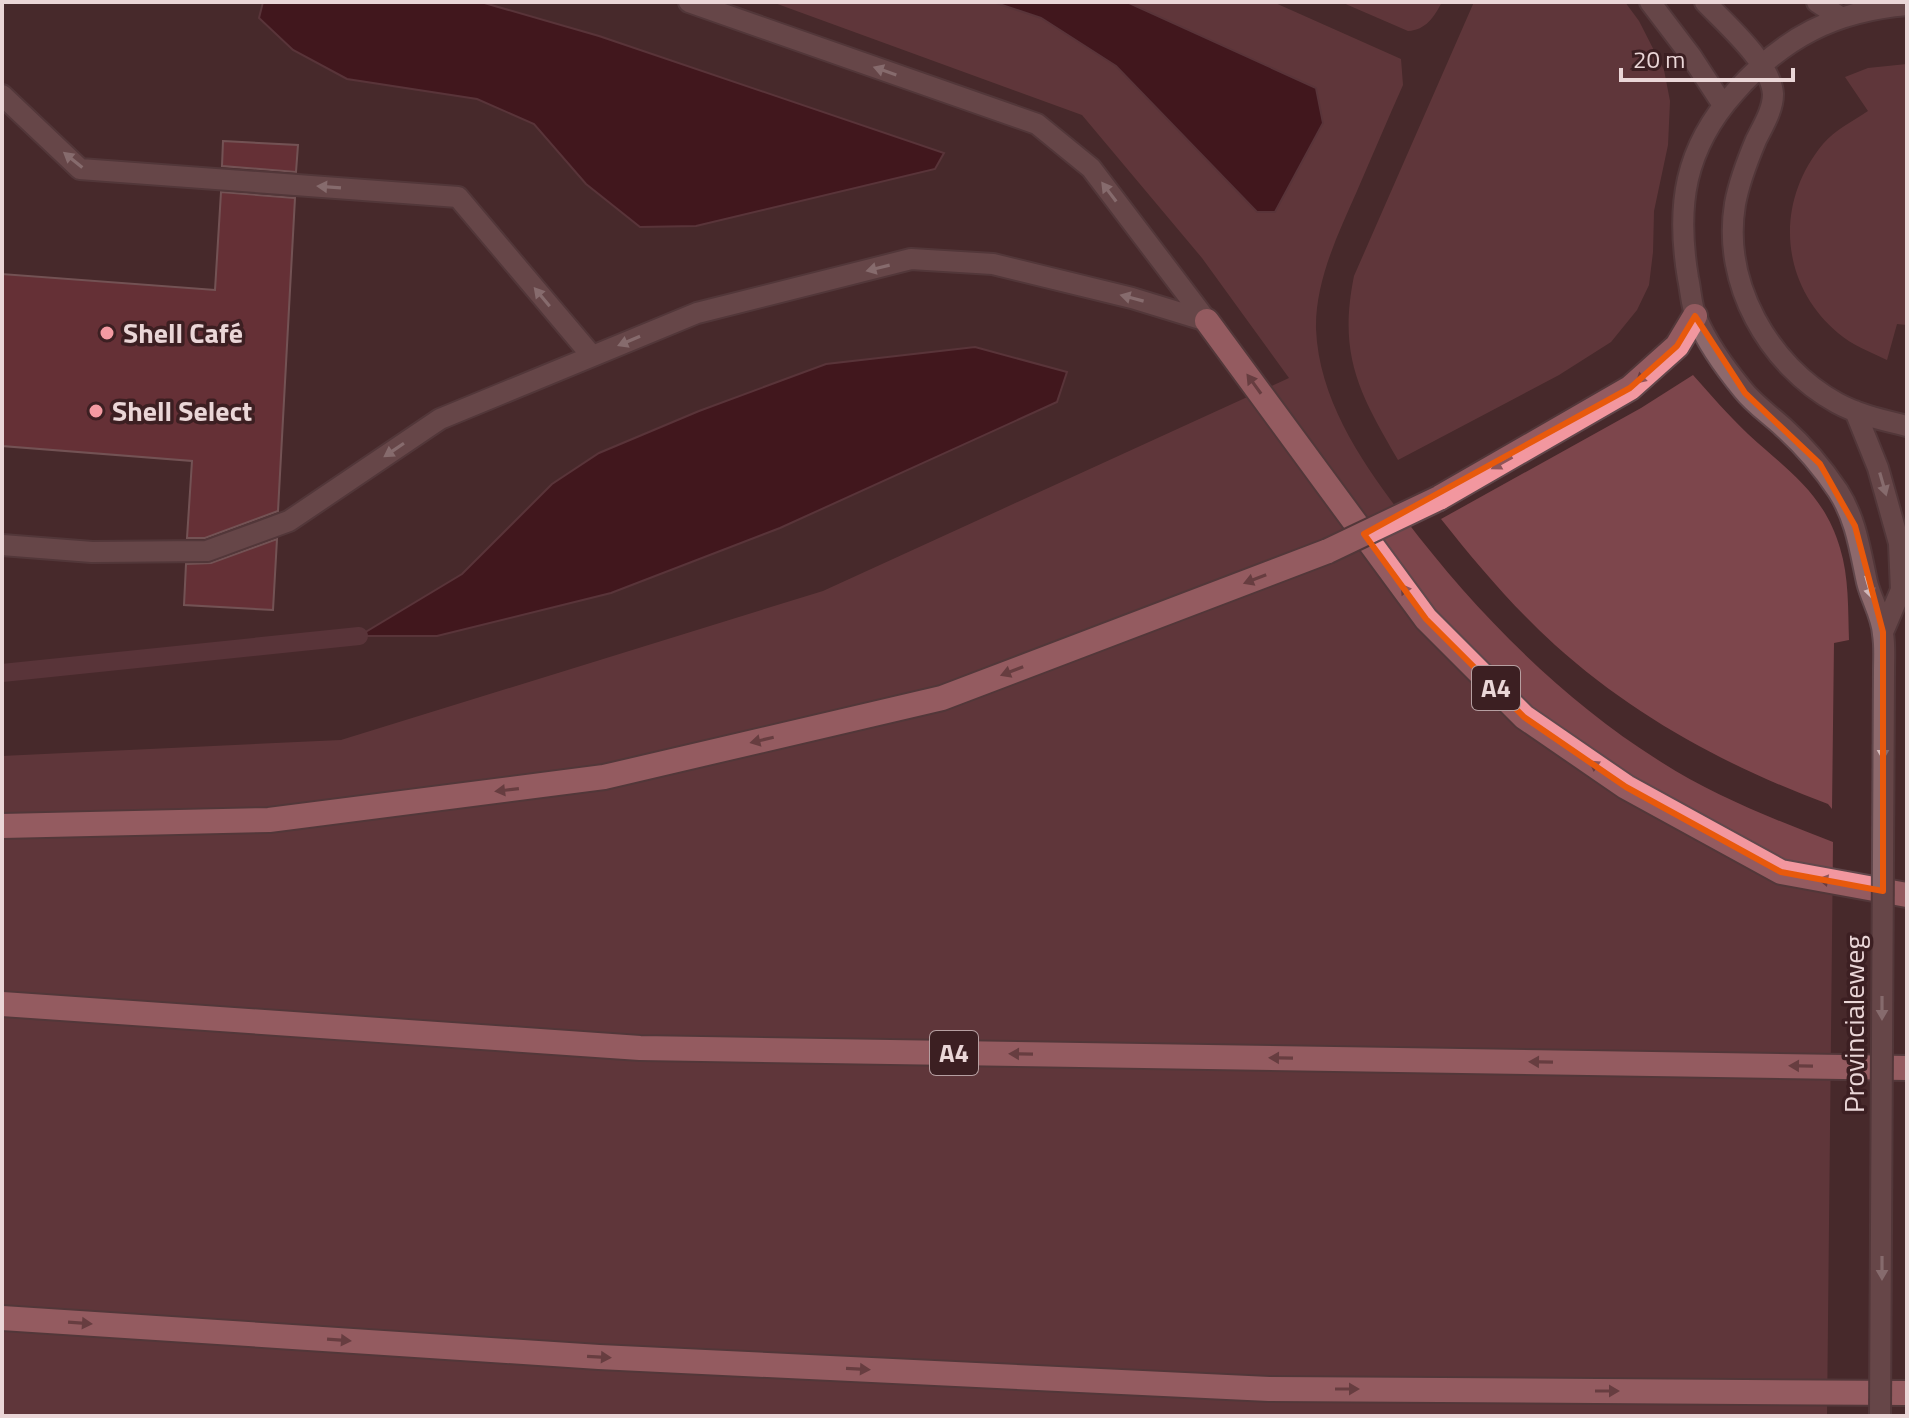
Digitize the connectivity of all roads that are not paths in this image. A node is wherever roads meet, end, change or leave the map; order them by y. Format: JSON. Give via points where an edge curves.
{"nodes":[{"id":1,"x":689,"y":2,"type":"edge"},
{"id":2,"x":1650,"y":2,"type":"edge"},
{"id":3,"x":1705,"y":2,"type":"edge"},
{"id":4,"x":1817,"y":2,"type":"edge"},
{"id":5,"x":1907,"y":5,"type":"edge"},
{"id":6,"x":1840,"y":17,"type":"junction"},
{"id":7,"x":1762,"y":64,"type":"junction"},
{"id":8,"x":2,"y":95,"type":"edge"},
{"id":9,"x":1723,"y":105,"type":"junction"},
{"id":10,"x":1695,"y":316,"type":"junction"},
{"id":11,"x":1207,"y":321,"type":"junction"},
{"id":12,"x":592,"y":356,"type":"junction"},
{"id":13,"x":1855,"y":411,"type":"junction"},
{"id":14,"x":1907,"y":426,"type":"edge"},
{"id":15,"x":2,"y":545,"type":"edge"},
{"id":16,"x":1883,"y":632,"type":"junction"},
{"id":17,"x":2,"y":826,"type":"edge"},
{"id":18,"x":1907,"y":895,"type":"edge"},
{"id":19,"x":2,"y":1004,"type":"edge"},
{"id":20,"x":1907,"y":1068,"type":"edge"},
{"id":21,"x":2,"y":1318,"type":"edge"},
{"id":22,"x":1907,"y":1393,"type":"edge"},
{"id":23,"x":1880,"y":1416,"type":"edge"}],
"edges":[{"from":11,"to":1,"type":"main road","number":"A4","one_way":true,"via":[[1091,168],[1037,124]]},
{"from":2,"to":9,"type":"main road"},
{"from":3,"to":7,"type":"main road"},
{"from":4,"to":6,"type":"main road"},
{"from":5,"to":6,"type":"main road","name":"Provincialeweg"},
{"from":6,"to":7,"type":"main road","name":"Provincialeweg","via":[[1804,33]]},
{"from":7,"to":9,"type":"main road","name":"Provincialeweg"},
{"from":7,"to":13,"type":"main road","via":[[1773,96],[1735,203],[1737,280],[1756,321],[1780,354],[1811,386]]},
{"from":12,"to":8,"type":"main road","one_way":true,"via":[[458,197],[80,169]]},
{"from":9,"to":10,"type":"main road","name":"Provincialeweg","via":[[1694,157],[1682,211]]},
{"from":10,"to":16,"type":"main road","name":"Provincialeweg","one_way":true,"via":[[1745,393],[1820,464],[1840,494],[1855,526]]},
{"from":10,"to":17,"type":"highway","one_way":true,"bridge":true,"via":[[1677,346],[1630,388],[1439,498],[1328,551],[942,698],[604,777],[269,820]]},
{"from":11,"to":12,"type":"main road","one_way":true,"via":[[993,264],[911,259],[697,313]]},
{"from":18,"to":11,"type":"highway","number":"A4","one_way":true,"via":[[1781,872],[1626,787],[1524,717],[1426,619]]},
{"from":12,"to":15,"type":"main road","one_way":true,"via":[[440,419],[289,521],[207,551],[92,552]]},
{"from":13,"to":14,"type":"main road"},
{"from":13,"to":16,"type":"main road","name":"Provincialeweg","one_way":true,"via":[[1899,543],[1901,590]]},
{"from":16,"to":23,"type":"main road","name":"Provincialeweg","one_way":true,"bridge":true},
{"from":20,"to":19,"type":"highway","number":"A4","one_way":true,"via":[[640,1048]]},
{"from":21,"to":22,"type":"highway","one_way":true,"via":[[599,1357],[1269,1389]]}]}
